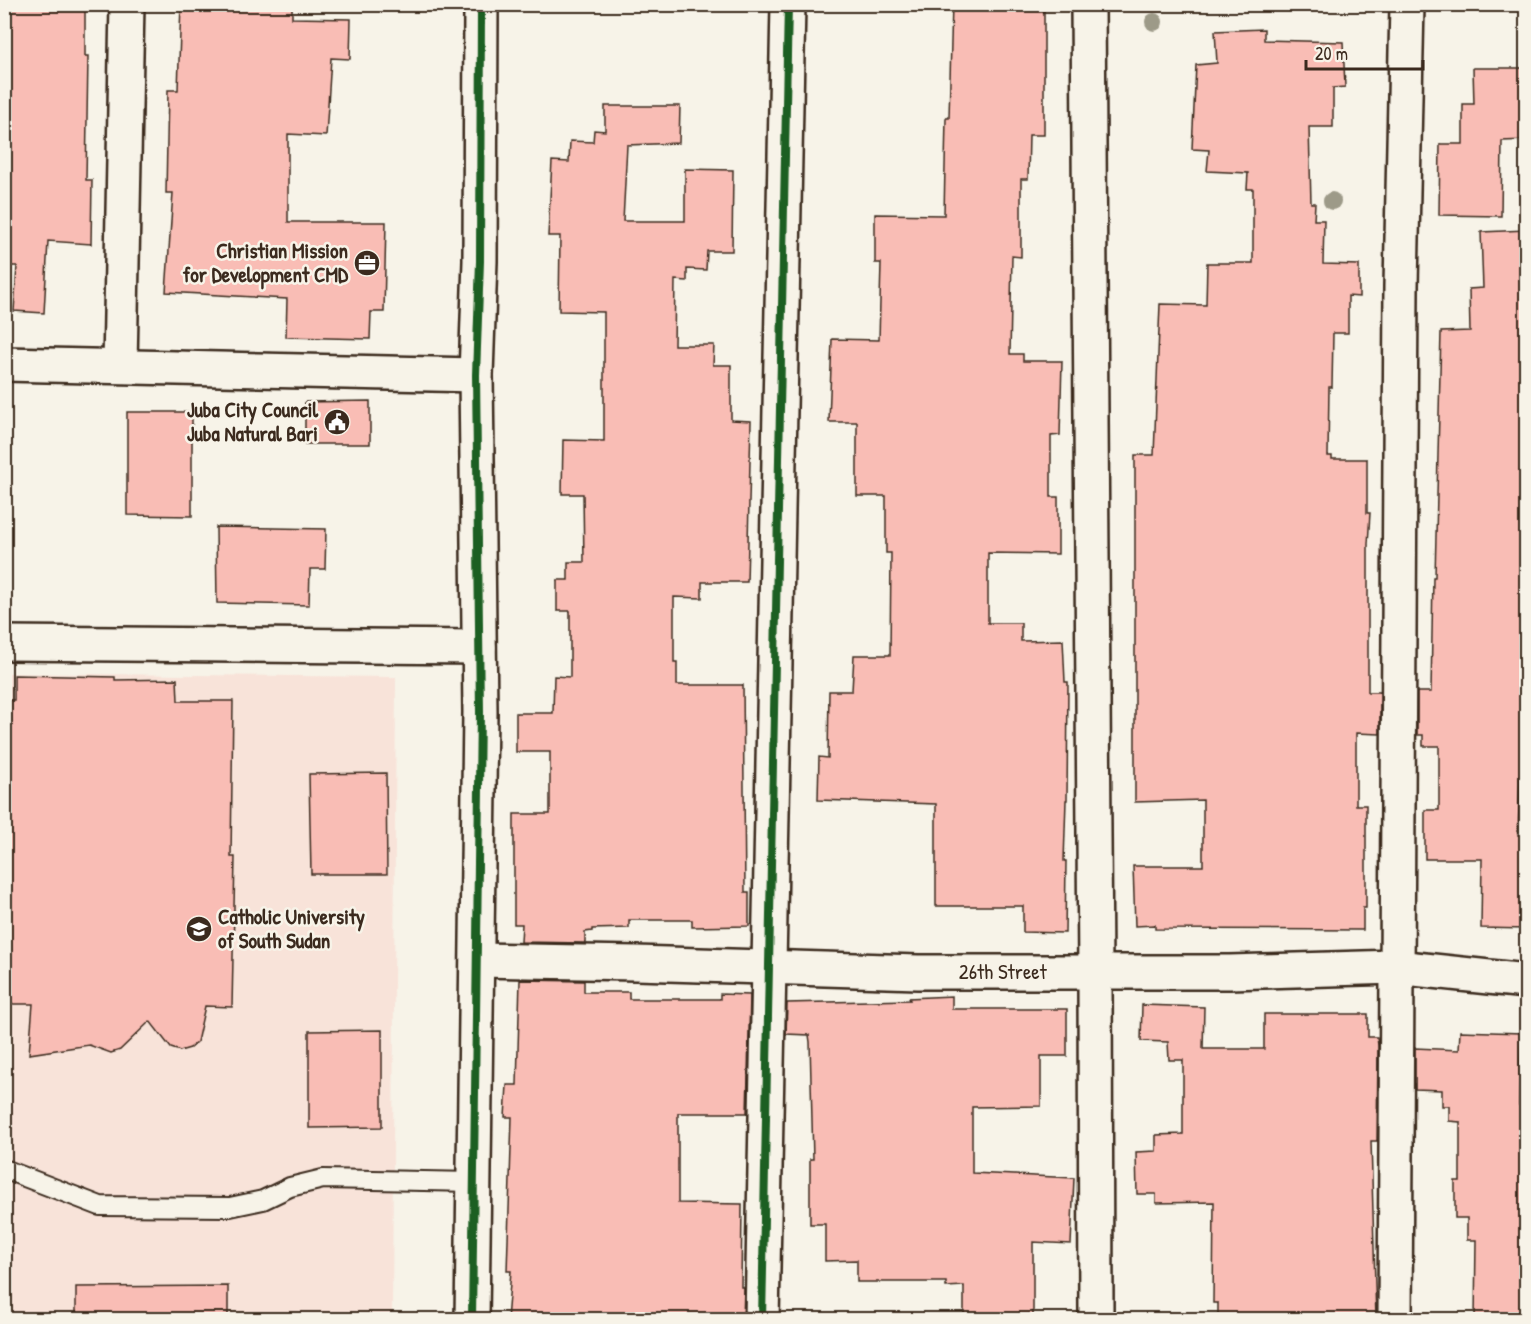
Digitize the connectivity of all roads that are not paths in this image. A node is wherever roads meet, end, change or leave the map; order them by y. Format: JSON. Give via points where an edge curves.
{"nodes":[{"id":1,"x":127,"y":4,"type":"edge"},
{"id":2,"x":481,"y":4,"type":"edge"},
{"id":3,"x":788,"y":4,"type":"edge"},
{"id":4,"x":1088,"y":4,"type":"edge"},
{"id":5,"x":1407,"y":4,"type":"edge"},
{"id":6,"x":4,"y":364,"type":"edge"},
{"id":7,"x":120,"y":366,"type":"junction"},
{"id":8,"x":476,"y":375,"type":"junction"},
{"id":9,"x":4,"y":643,"type":"edge"},
{"id":10,"x":479,"y":647,"type":"junction"},
{"id":11,"x":478,"y":960,"type":"junction"},
{"id":12,"x":769,"y":966,"type":"junction"},
{"id":13,"x":1396,"y":967,"type":"junction"},
{"id":14,"x":1095,"y":972,"type":"junction"},
{"id":15,"x":1527,"y":981,"type":"edge"},
{"id":16,"x":4,"y":1169,"type":"edge"},
{"id":17,"x":474,"y":1182,"type":"junction"},
{"id":18,"x":472,"y":1320,"type":"edge"},
{"id":19,"x":762,"y":1320,"type":"edge"},
{"id":20,"x":1096,"y":1320,"type":"edge"},
{"id":21,"x":1395,"y":1320,"type":"edge"}],
"edges":[{"from":1,"to":7,"type":"street"},
{"from":2,"to":8,"type":"street"},
{"from":3,"to":12,"type":"street"},
{"from":4,"to":14,"type":"street"},
{"from":5,"to":13,"type":"street"},
{"from":6,"to":7,"type":"street"},
{"from":7,"to":8,"type":"street"},
{"from":8,"to":10,"type":"street"},
{"from":9,"to":10,"type":"street"},
{"from":10,"to":11,"type":"street"},
{"from":11,"to":12,"type":"street","name":"26th Street"},
{"from":11,"to":17,"type":"street"},
{"from":12,"to":14,"type":"street","name":"26th Street","via":[[918,972]]},
{"from":12,"to":19,"type":"street"},
{"from":13,"to":14,"type":"street","name":"26th Street"},
{"from":13,"to":15,"type":"street","name":"26th Street"},
{"from":13,"to":21,"type":"street"},
{"from":14,"to":20,"type":"street"},
{"from":16,"to":17,"type":"lane","via":[[100,1206],[230,1207],[323,1179]]},
{"from":17,"to":18,"type":"street"}]}
